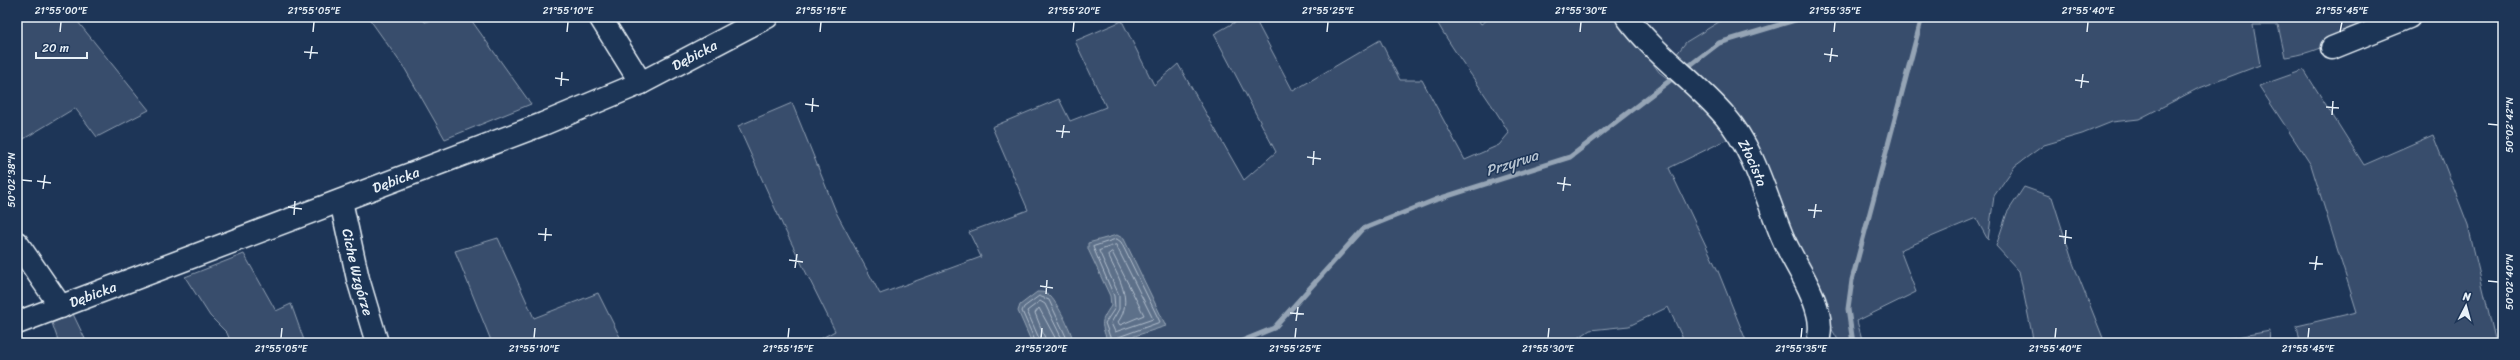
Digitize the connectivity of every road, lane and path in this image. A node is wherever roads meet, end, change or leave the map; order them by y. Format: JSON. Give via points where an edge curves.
{"nodes":[{"id":1,"x":600,"y":17,"type":"edge"},
{"id":2,"x":767,"y":17,"type":"edge"},
{"id":3,"x":1627,"y":17,"type":"edge"},
{"id":4,"x":2409,"y":17,"type":"edge"},
{"id":5,"x":2332,"y":48,"type":"dead end"},
{"id":6,"x":641,"y":83,"type":"junction"},
{"id":7,"x":341,"y":201,"type":"junction"},
{"id":8,"x":17,"y":243,"type":"edge"},
{"id":9,"x":61,"y":307,"type":"junction"},
{"id":10,"x":17,"y":323,"type":"edge"},
{"id":11,"x":1824,"y":337,"type":"edge"},
{"id":12,"x":377,"y":343,"type":"edge"}],
"edges":[{"from":1,"to":6,"type":"street"},
{"from":2,"to":6,"type":"street","name":"Dębicka"},
{"from":3,"to":11,"type":"street","name":"Złocista","via":[[1679,72],[1717,107],[1740,136],[1762,180],[1782,235],[1811,292]]},
{"from":4,"to":5,"type":"street"},
{"from":6,"to":7,"type":"street","name":"Dębicka","via":[[543,124]]},
{"from":7,"to":9,"type":"street","name":"Dębicka"},
{"from":7,"to":12,"type":"street","name":"Ciche Wzgórze","via":[[358,279]]},
{"from":8,"to":9,"type":"street"},
{"from":9,"to":10,"type":"street","name":"Dębicka"}]}
